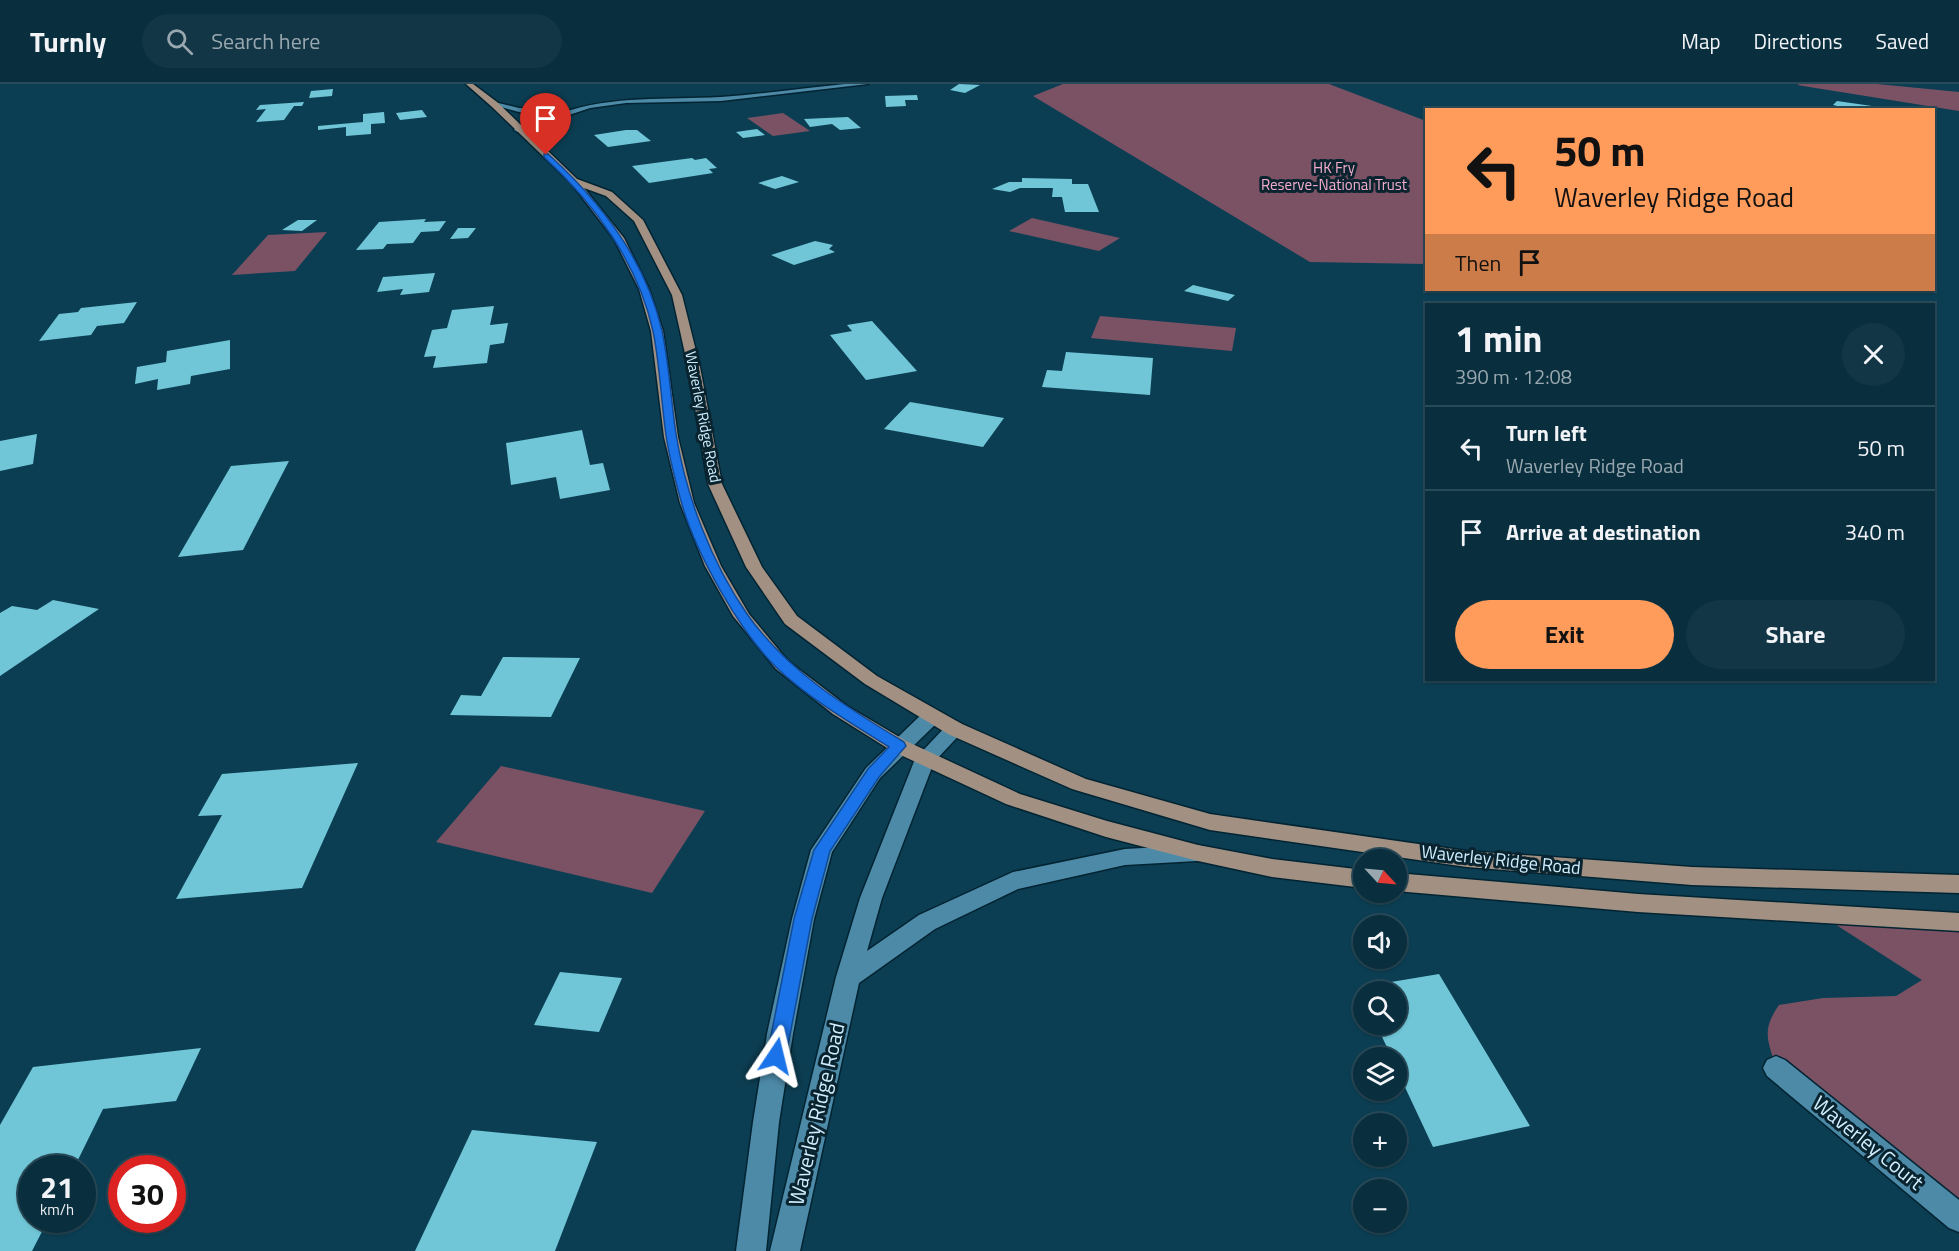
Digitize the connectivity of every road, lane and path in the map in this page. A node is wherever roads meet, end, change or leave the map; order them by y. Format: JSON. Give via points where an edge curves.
{"nodes":[{"id":1,"x":470,"y":84,"type":"edge"},
{"id":2,"x":865,"y":84,"type":"edge"},
{"id":3,"x":494,"y":104,"type":"junction"},
{"id":4,"x":567,"y":112,"type":"junction"},
{"id":5,"x":518,"y":130,"type":"junction"},
{"id":6,"x":574,"y":181,"type":"junction"},
{"id":7,"x":931,"y":717,"type":"junction"},
{"id":8,"x":955,"y":729,"type":"junction"},
{"id":9,"x":899,"y":746,"type":"junction"},
{"id":10,"x":925,"y":759,"type":"junction"},
{"id":11,"x":1198,"y":853,"type":"junction"},
{"id":12,"x":1353,"y":878,"type":"edge"},
{"id":13,"x":1407,"y":883,"type":"edge"},
{"id":14,"x":1959,"y":884,"type":"edge"},
{"id":15,"x":1959,"y":922,"type":"edge"},
{"id":16,"x":848,"y":977,"type":"junction"},
{"id":17,"x":1776,"y":1068,"type":"dead end"},
{"id":18,"x":1959,"y":1218,"type":"edge"},
{"id":19,"x":751,"y":1251,"type":"edge"},
{"id":20,"x":785,"y":1251,"type":"edge"}],
"edges":[{"from":1,"to":3,"type":"main road","name":"Waverley Ridge Road"},
{"from":2,"to":4,"type":"street","via":[[732,99],[626,101]]},
{"from":3,"to":4,"type":"street","via":[[519,110]]},
{"from":3,"to":5,"type":"main road","name":"Waverley Ridge Road"},
{"from":4,"to":5,"type":"street"},
{"from":5,"to":6,"type":"main road","name":"Waverley Ridge Road"},
{"from":6,"to":7,"type":"main road","name":"Waverley Ridge Road","via":[[609,194],[638,220],[677,295],[715,484],[754,567],[791,620],[871,680]]},
{"from":6,"to":9,"type":"main road","name":"Waverley Ridge Road","via":[[619,238],[644,289],[657,331],[671,437],[687,503],[713,566],[736,606],[782,665],[840,710]]},
{"from":7,"to":8,"type":"main road","name":"Waverley Ridge Road"},
{"from":7,"to":9,"type":"street","name":"Waverley Ridge Road"},
{"from":8,"to":10,"type":"street","name":"Waverley Ridge Road"},
{"from":8,"to":14,"type":"main road","name":"Waverley Ridge Road","via":[[1079,784],[1210,822],[1467,859],[1692,876]]},
{"from":9,"to":10,"type":"main road","name":"Waverley Ridge Road"},
{"from":9,"to":19,"type":"street","name":"Waverley Ridge Road","via":[[873,773],[822,850],[803,919],[780,1034]]},
{"from":10,"to":11,"type":"main road","name":"Waverley Ridge Road","via":[[1013,799],[1106,830]]},
{"from":10,"to":16,"type":"street","name":"Waverley Ridge Road","via":[[871,898]]},
{"from":11,"to":12,"type":"main road","name":"Waverley Ridge Road","via":[[1272,868]]},
{"from":11,"to":16,"type":"street","name":"Waverley Ridge Road","via":[[1125,857],[1013,881],[927,922]]},
{"from":13,"to":15,"type":"main road","name":"Waverley Ridge Road","via":[[1638,903]]},
{"from":16,"to":20,"type":"street","name":"Waverley Ridge Road"},
{"from":17,"to":18,"type":"street","name":"Waverley Court"}]}
